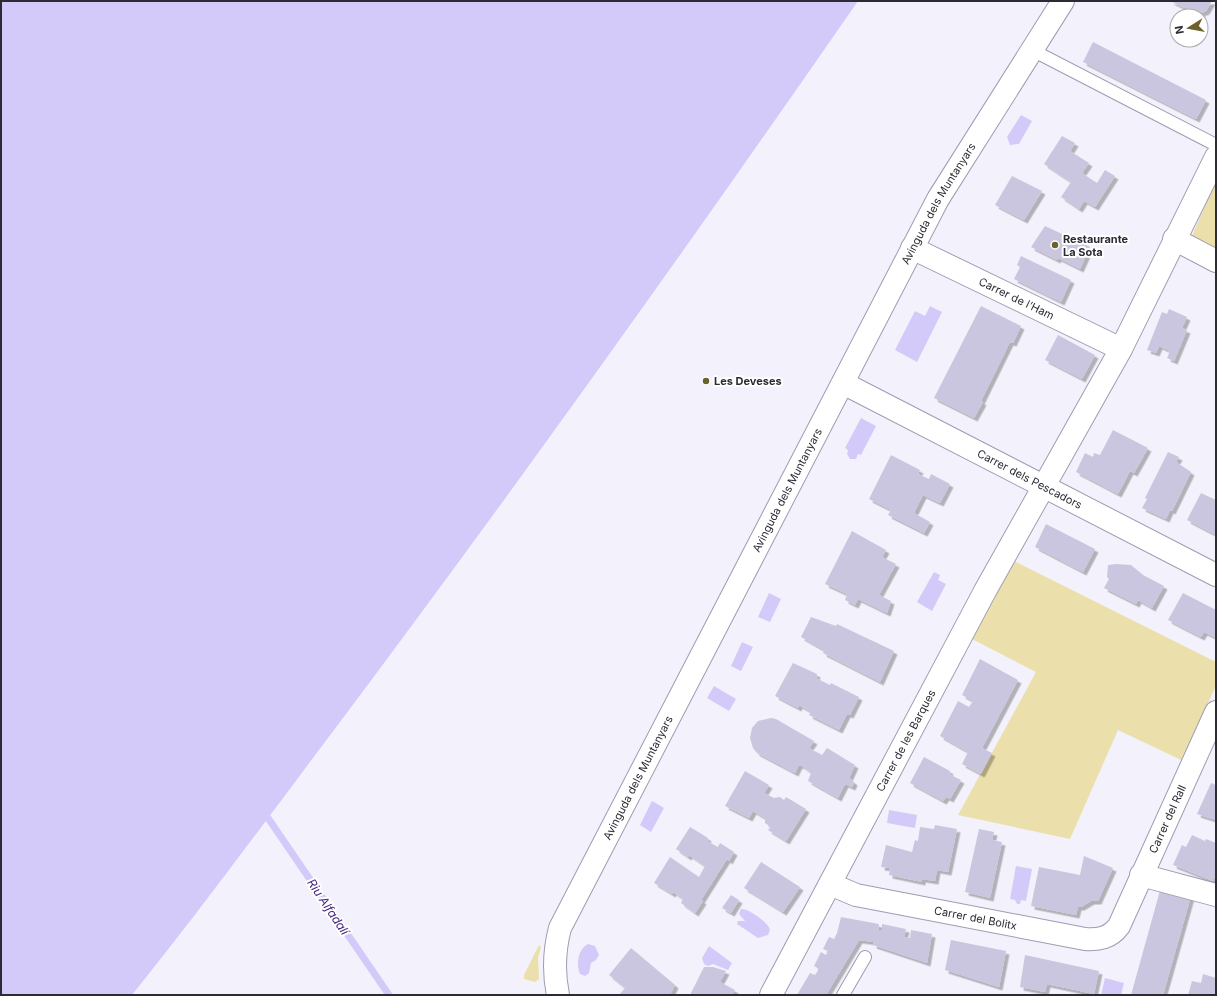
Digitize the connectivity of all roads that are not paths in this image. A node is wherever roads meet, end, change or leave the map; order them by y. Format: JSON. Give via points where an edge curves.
{"nodes":[{"id":1,"x":1063,"y":1,"type":"edge"},
{"id":2,"x":1032,"y":50,"type":"junction"},
{"id":3,"x":1216,"y":145,"type":"edge"},
{"id":4,"x":1216,"y":157,"type":"edge"},
{"id":5,"x":1174,"y":239,"type":"junction"},
{"id":6,"x":912,"y":248,"type":"junction"},
{"id":7,"x":1216,"y":261,"type":"edge"},
{"id":8,"x":1121,"y":350,"type":"junction"},
{"id":9,"x":843,"y":383,"type":"junction"},
{"id":10,"x":1043,"y":486,"type":"junction"},
{"id":11,"x":1216,"y":575,"type":"edge"},
{"id":12,"x":1216,"y":712,"type":"edge"},
{"id":13,"x":1141,"y":875,"type":"junction"},
{"id":14,"x":830,"y":884,"type":"junction"},
{"id":15,"x":1216,"y":895,"type":"edge"},
{"id":16,"x":1118,"y":926,"type":"joint"},
{"id":17,"x":865,"y":957,"type":"dead end"},
{"id":18,"x":558,"y":995,"type":"edge"},
{"id":19,"x":771,"y":995,"type":"edge"},
{"id":20,"x":843,"y":995,"type":"edge"}],
"edges":[{"from":1,"to":2,"type":"street","name":"Avinguda dels Muntanyars"},
{"from":2,"to":3,"type":"lane"},
{"from":2,"to":6,"type":"street","name":"Avinguda dels Muntanyars","via":[[938,199]]},
{"from":4,"to":5,"type":"street"},
{"from":5,"to":7,"type":"street"},
{"from":5,"to":8,"type":"street"},
{"from":6,"to":8,"type":"street","name":"Carrer de l’Ham"},
{"from":6,"to":9,"type":"street","name":"Avinguda dels Muntanyars"},
{"from":8,"to":10,"type":"street"},
{"from":9,"to":10,"type":"street","name":"Carrer dels Pescadors"},
{"from":9,"to":18,"type":"street","name":"Avinguda dels Muntanyars","via":[[560,928],[554,951]]},
{"from":10,"to":11,"type":"street","name":"Carrer dels Pescadors"},
{"from":10,"to":14,"type":"street","name":"Carrer de les Barques"},
{"from":12,"to":13,"type":"street","name":"Carrer del Rall"},
{"from":13,"to":15,"type":"street"},
{"from":13,"to":16,"type":"street","name":"Carrer del Rall"},
{"from":14,"to":16,"type":"street","name":"Carrer del Bolitx","via":[[856,895],[1085,939],[1100,940],[1114,932]]},
{"from":14,"to":19,"type":"street","name":"Carrer de les Barques"},
{"from":17,"to":20,"type":"lane"}]}
